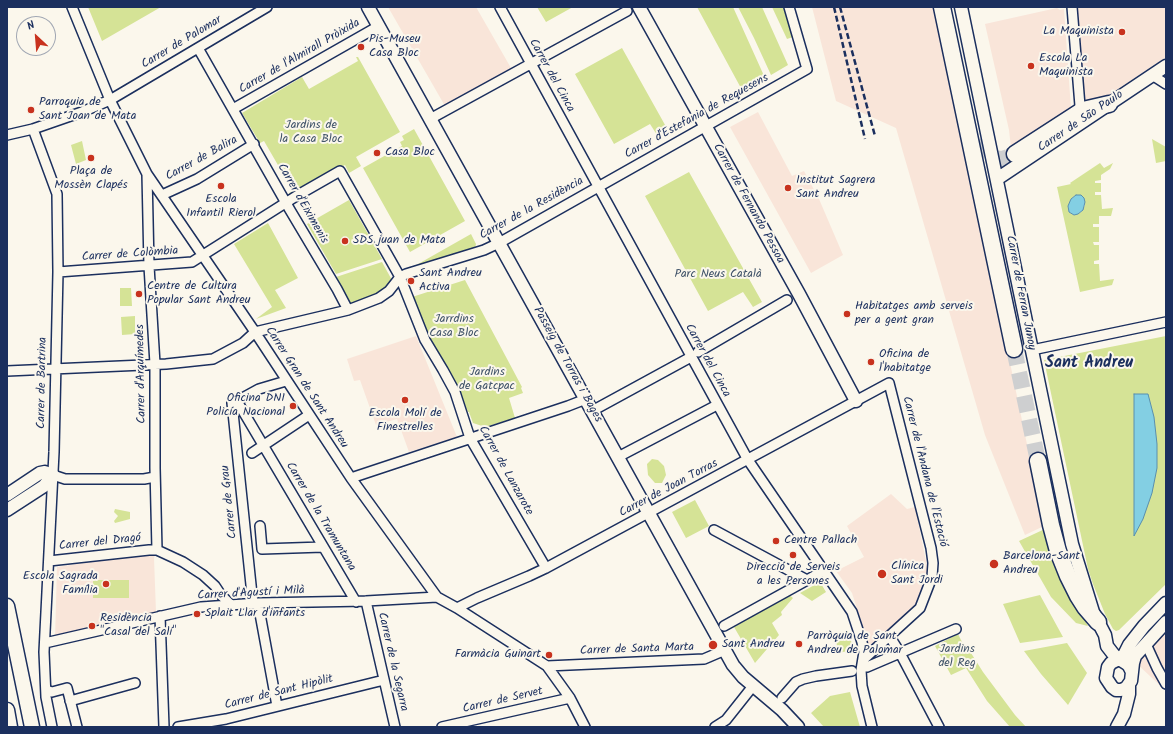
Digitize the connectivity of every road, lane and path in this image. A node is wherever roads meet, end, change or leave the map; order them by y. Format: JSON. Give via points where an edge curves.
{"nodes":[{"id":1,"x":72,"y":7,"type":"edge"},
{"id":2,"x":267,"y":7,"type":"edge"},
{"id":3,"x":368,"y":7,"type":"edge"},
{"id":4,"x":500,"y":7,"type":"edge"},
{"id":5,"x":639,"y":7,"type":"edge"},
{"id":6,"x":789,"y":7,"type":"edge"},
{"id":7,"x":942,"y":7,"type":"edge"},
{"id":8,"x":961,"y":7,"type":"edge"},
{"id":9,"x":1072,"y":7,"type":"edge"},
{"id":10,"x":627,"y":11,"type":"dead end"},
{"id":11,"x":379,"y":26,"type":"junction"},
{"id":12,"x":198,"y":48,"type":"junction"},
{"id":13,"x":530,"y":64,"type":"junction"},
{"id":14,"x":1166,"y":66,"type":"edge"},
{"id":15,"x":1152,"y":75,"type":"junction"},
{"id":16,"x":1166,"y":84,"type":"edge"},
{"id":17,"x":110,"y":100,"type":"junction"},
{"id":18,"x":1109,"y":104,"type":"joint"},
{"id":19,"x":233,"y":109,"type":"junction"},
{"id":20,"x":1085,"y":114,"type":"junction"},
{"id":21,"x":430,"y":119,"type":"junction"},
{"id":22,"x":705,"y":127,"type":"junction"},
{"id":23,"x":32,"y":129,"type":"junction"},
{"id":24,"x":7,"y":135,"type":"edge"},
{"id":25,"x":254,"y":144,"type":"junction"},
{"id":26,"x":1015,"y":154,"type":"tunnel mouth"},
{"id":27,"x":340,"y":171,"type":"joint"},
{"id":28,"x":147,"y":174,"type":"junction"},
{"id":29,"x":997,"y":179,"type":"junction"},
{"id":30,"x":598,"y":186,"type":"junction"},
{"id":31,"x":162,"y":194,"type":"junction"},
{"id":32,"x":286,"y":202,"type":"junction"},
{"id":33,"x":499,"y":243,"type":"junction"},
{"id":34,"x":202,"y":256,"type":"junction"},
{"id":35,"x":149,"y":266,"type":"junction"},
{"id":36,"x":58,"y":272,"type":"junction"},
{"id":37,"x":400,"y":277,"type":"junction"},
{"id":38,"x":787,"y":300,"type":"dead end"},
{"id":39,"x":348,"y":310,"type":"junction"},
{"id":40,"x":1166,"y":322,"type":"edge"},
{"id":41,"x":255,"y":332,"type":"junction"},
{"id":42,"x":1014,"y":349,"type":"tunnel mouth"},
{"id":43,"x":1032,"y":350,"type":"junction"},
{"id":44,"x":695,"y":355,"type":"junction"},
{"id":45,"x":155,"y":364,"type":"junction"},
{"id":46,"x":55,"y":369,"type":"junction"},
{"id":47,"x":7,"y":371,"type":"edge"},
{"id":48,"x":286,"y":381,"type":"junction"},
{"id":49,"x":889,"y":383,"type":"joint"},
{"id":50,"x":586,"y":399,"type":"junction"},
{"id":51,"x":237,"y":401,"type":"junction"},
{"id":52,"x":856,"y":401,"type":"junction"},
{"id":53,"x":717,"y":405,"type":"junction"},
{"id":54,"x":592,"y":411,"type":"junction"},
{"id":55,"x":309,"y":415,"type":"junction"},
{"id":56,"x":470,"y":438,"type":"junction"},
{"id":57,"x":263,"y":445,"type":"junction"},
{"id":58,"x":252,"y":453,"type":"dead end"},
{"id":59,"x":618,"y":457,"type":"junction"},
{"id":60,"x":748,"y":460,"type":"junction"},
{"id":61,"x":1038,"y":461,"type":"tunnel mouth"},
{"id":62,"x":53,"y":475,"type":"junction"},
{"id":63,"x":155,"y":477,"type":"junction"},
{"id":64,"x":351,"y":478,"type":"junction"},
{"id":65,"x":7,"y":495,"type":"edge"},
{"id":66,"x":7,"y":510,"type":"edge"},
{"id":67,"x":649,"y":513,"type":"junction"},
{"id":68,"x":260,"y":526,"type":"dead end"},
{"id":69,"x":714,"y":530,"type":"dead end"},
{"id":70,"x":323,"y":547,"type":"junction"},
{"id":71,"x":157,"y":550,"type":"junction"},
{"id":72,"x":49,"y":561,"type":"junction"},
{"id":73,"x":546,"y":568,"type":"junction"},
{"id":74,"x":818,"y":574,"type":"dead end"},
{"id":75,"x":807,"y":580,"type":"junction"},
{"id":76,"x":437,"y":597,"type":"junction"},
{"id":77,"x":356,"y":602,"type":"junction"},
{"id":78,"x":366,"y":602,"type":"junction"},
{"id":79,"x":1166,"y":603,"type":"edge"},
{"id":80,"x":256,"y":604,"type":"junction"},
{"id":81,"x":231,"y":605,"type":"junction"},
{"id":82,"x":7,"y":606,"type":"edge"},
{"id":83,"x":457,"y":608,"type":"junction"},
{"id":84,"x":160,"y":616,"type":"junction"},
{"id":85,"x":1166,"y":622,"type":"edge"},
{"id":86,"x":724,"y":626,"type":"dead end"},
{"id":87,"x":956,"y":629,"type":"dead end"},
{"id":88,"x":1101,"y":629,"type":"junction"},
{"id":89,"x":890,"y":637,"type":"junction"},
{"id":90,"x":45,"y":643,"type":"junction"},
{"id":91,"x":1146,"y":644,"type":"junction"},
{"id":92,"x":1129,"y":645,"type":"junction"},
{"id":93,"x":725,"y":650,"type":"junction"},
{"id":94,"x":900,"y":654,"type":"junction"},
{"id":95,"x":1119,"y":661,"type":"junction"},
{"id":96,"x":865,"y":664,"type":"junction"},
{"id":97,"x":547,"y":666,"type":"junction"},
{"id":98,"x":852,"y":671,"type":"dead end"},
{"id":99,"x":1132,"y":672,"type":"junction"},
{"id":100,"x":384,"y":680,"type":"junction"},
{"id":101,"x":135,"y":683,"type":"dead end"},
{"id":102,"x":1166,"y":684,"type":"edge"},
{"id":103,"x":1129,"y":685,"type":"junction"},
{"id":104,"x":753,"y":686,"type":"junction"},
{"id":105,"x":46,"y":690,"type":"junction"},
{"id":106,"x":1116,"y":690,"type":"junction"},
{"id":107,"x":570,"y":698,"type":"junction"},
{"id":108,"x":70,"y":701,"type":"junction"},
{"id":109,"x":782,"y":704,"type":"junction"},
{"id":110,"x":277,"y":706,"type":"junction"},
{"id":111,"x":1126,"y":706,"type":"junction"},
{"id":112,"x":7,"y":710,"type":"edge"},
{"id":113,"x":486,"y":717,"type":"junction"},
{"id":114,"x":10,"y":727,"type":"edge"},
{"id":115,"x":32,"y":727,"type":"edge"},
{"id":116,"x":52,"y":727,"type":"edge"},
{"id":117,"x":77,"y":727,"type":"edge"},
{"id":118,"x":164,"y":727,"type":"edge"},
{"id":119,"x":178,"y":727,"type":"edge"},
{"id":120,"x":395,"y":727,"type":"edge"},
{"id":121,"x":442,"y":727,"type":"edge"},
{"id":122,"x":488,"y":727,"type":"edge"},
{"id":123,"x":585,"y":727,"type":"edge"},
{"id":124,"x":715,"y":727,"type":"edge"},
{"id":125,"x":798,"y":727,"type":"edge"},
{"id":126,"x":872,"y":727,"type":"edge"},
{"id":127,"x":939,"y":727,"type":"edge"},
{"id":128,"x":1117,"y":727,"type":"edge"}],
"edges":[{"from":1,"to":17,"type":"street","name":"Carrer Gran de Sant Andreu"},
{"from":2,"to":12,"type":"street","name":"Carrer de Palomar"},
{"from":3,"to":11,"type":"street","name":"Passeig de Torras i Bages"},
{"from":4,"to":13,"type":"street","name":"Carrer del Cinca"},
{"from":5,"to":22,"type":"street","name":"Carrer de Fernando Pessoa"},
{"from":6,"to":22,"type":"street","name":"Carrer d'Estefania de Requesens","via":[[807,69]]},
{"from":7,"to":42,"type":"highway","via":[[973,136]]},
{"from":8,"to":29,"type":"street","name":"Carrer de Ferran Junoy"},
{"from":9,"to":20,"type":"street","via":[[1080,106]]},
{"from":10,"to":13,"type":"street"},
{"from":11,"to":19,"type":"street","name":"Carrer de l'Almirall Pròixida"},
{"from":11,"to":21,"type":"street","name":"Passeig de Torras i Bages"},
{"from":12,"to":17,"type":"street","name":"Carrer de Palomar"},
{"from":12,"to":19,"type":"street","name":"Carrer d'Eiximenis"},
{"from":13,"to":21,"type":"street"},
{"from":13,"to":30,"type":"street","name":"Carrer del Cinca"},
{"from":14,"to":15,"type":"street","name":"Carrer de São Paulo"},
{"from":15,"to":16,"type":"street"},
{"from":15,"to":18,"type":"street","name":"Carrer de São Paulo"},
{"from":17,"to":23,"type":"street"},
{"from":17,"to":28,"type":"street","name":"Carrer Gran de Sant Andreu"},
{"from":18,"to":20,"type":"highway"},
{"from":19,"to":25,"type":"street","name":"Carrer d'Eiximenis"},
{"from":20,"to":26,"type":"highway"},
{"from":20,"to":29,"type":"street","name":"Carrer de São Paulo"},
{"from":21,"to":33,"type":"street","name":"Passeig de Torras i Bages"},
{"from":22,"to":30,"type":"street","name":"Carrer d'Estefania de Requesens"},
{"from":22,"to":52,"type":"street","name":"Carrer de Fernando Pessoa"},
{"from":23,"to":24,"type":"street"},
{"from":23,"to":36,"type":"street","name":"Carrer de Bartrina","via":[[57,194]]},
{"from":25,"to":31,"type":"street","name":"Carrer de Balira","via":[[197,179]]},
{"from":25,"to":32,"type":"street","name":"Carrer d'Eiximenis"},
{"from":27,"to":32,"type":"street","name":"Carrer de Colòmbia"},
{"from":27,"to":37,"type":"street","name":"Carrer de Lanzarote"},
{"from":28,"to":31,"type":"street","name":"Carrer Gran de Sant Andreu"},
{"from":28,"to":35,"type":"street","name":"Carrer d'Arquímedes"},
{"from":29,"to":43,"type":"street","name":"Carrer de Ferran Junoy"},
{"from":30,"to":33,"type":"street","name":"Carrer de la Residència"},
{"from":30,"to":44,"type":"street","name":"Carrer del Cinca"},
{"from":31,"to":34,"type":"street","name":"Carrer Gran de Sant Andreu"},
{"from":32,"to":34,"type":"street","name":"Carrer de Colòmbia"},
{"from":32,"to":39,"type":"street","name":"Carrer d'Eiximenis"},
{"from":33,"to":37,"type":"street","name":"Carrer de la Residència"},
{"from":33,"to":50,"type":"street","name":"Passeig de Torras i Bages"},
{"from":34,"to":35,"type":"street","name":"Carrer de Colòmbia","via":[[192,262]]},
{"from":34,"to":41,"type":"street","name":"Carrer Gran de Sant Andreu"},
{"from":35,"to":36,"type":"street","name":"Carrer de Colòmbia"},
{"from":35,"to":45,"type":"street","name":"Carrer d'Arquímedes"},
{"from":36,"to":46,"type":"street","name":"Carrer de Bartrina"},
{"from":37,"to":39,"type":"street","name":"Carrer de la Residència","via":[[379,298]]},
{"from":37,"to":56,"type":"street","name":"Carrer de Lanzarote","via":[[425,340],[455,392]]},
{"from":38,"to":44,"type":"street"},
{"from":39,"to":41,"type":"street","name":"Carrer de la Residència"},
{"from":40,"to":43,"type":"street"},
{"from":41,"to":45,"type":"street","via":[[243,343],[213,359]]},
{"from":41,"to":48,"type":"street","name":"Carrer Gran de Sant Andreu"},
{"from":43,"to":88,"type":"street","name":"Carrer de Ferran Junoy","via":[[1072,544]]},
{"from":44,"to":53,"type":"street","name":"Carrer del Cinca"},
{"from":44,"to":54,"type":"street"},
{"from":45,"to":46,"type":"street"},
{"from":45,"to":63,"type":"street","name":"Carrer d'Arquímedes"},
{"from":46,"to":47,"type":"street"},
{"from":46,"to":62,"type":"street","name":"Carrer de Bartrina"},
{"from":48,"to":51,"type":"street","via":[[258,389]]},
{"from":48,"to":55,"type":"street","name":"Carrer Gran de Sant Andreu"},
{"from":49,"to":52,"type":"street","name":"Carrer de Joan Torras"},
{"from":49,"to":89,"type":"street","name":"Carrer de l'Andana de l'Estació","via":[[934,563],[932,577],[920,608]]},
{"from":50,"to":54,"type":"street","name":"Passeig de Torras i Bages"},
{"from":50,"to":56,"type":"street"},
{"from":51,"to":57,"type":"street"},
{"from":51,"to":80,"type":"street","name":"Carrer de Grau","via":[[232,403]]},
{"from":52,"to":60,"type":"street","name":"Carrer de Joan Torras"},
{"from":53,"to":59,"type":"street"},
{"from":53,"to":60,"type":"street","name":"Carrer del Cinca"},
{"from":54,"to":59,"type":"street","name":"Passeig de Torras i Bages"},
{"from":55,"to":57,"type":"street"},
{"from":55,"to":64,"type":"street","name":"Carrer Gran de Sant Andreu"},
{"from":56,"to":64,"type":"street"},
{"from":56,"to":73,"type":"street","name":"Carrer de Lanzarote"},
{"from":57,"to":58,"type":"street"},
{"from":57,"to":70,"type":"street","name":"Carrer de la Tramuntana"},
{"from":59,"to":67,"type":"street","name":"Passeig de Torras i Bages"},
{"from":60,"to":67,"type":"street","name":"Carrer de Joan Torras"},
{"from":60,"to":96,"type":"street","name":"Carrer del Cinca","via":[[852,612],[862,642]]},
{"from":61,"to":88,"type":"highway","via":[[1058,551],[1078,596]]},
{"from":62,"to":63,"type":"street","via":[[65,479]]},
{"from":62,"to":65,"type":"street","via":[[40,473]]},
{"from":62,"to":66,"type":"street","via":[[44,486]]},
{"from":62,"to":72,"type":"street","name":"Carrer de Bartrina"},
{"from":63,"to":71,"type":"street","name":"Carrer d'Arquímedes"},
{"from":64,"to":76,"type":"street","name":"Carrer Gran de Sant Andreu"},
{"from":67,"to":73,"type":"street","name":"Carrer de Joan Torras"},
{"from":67,"to":93,"type":"street","name":"Passeig de Torras i Bages"},
{"from":68,"to":70,"type":"street","via":[[262,549]]},
{"from":69,"to":75,"type":"street"},
{"from":70,"to":77,"type":"street","name":"Carrer de la Tramuntana"},
{"from":71,"to":72,"type":"street","name":"Carrer del Dragó"},
{"from":71,"to":81,"type":"street","name":"Carrer del Dragó","via":[[203,575]]},
{"from":72,"to":90,"type":"street","name":"Carrer de Bartrina"},
{"from":73,"to":83,"type":"street","name":"Carrer de Joan Torras"},
{"from":74,"to":75,"type":"street"},
{"from":75,"to":86,"type":"street"},
{"from":76,"to":78,"type":"street","name":"Carrer d'Agustí i Milà"},
{"from":76,"to":83,"type":"street","name":"Carrer Gran de Sant Andreu"},
{"from":77,"to":78,"type":"street","name":"Carrer d'Agustí i Milà"},
{"from":77,"to":80,"type":"street","name":"Carrer d'Agustí i Milà"},
{"from":78,"to":100,"type":"street","name":"Carrer de la Segarra"},
{"from":79,"to":92,"type":"street"},
{"from":80,"to":81,"type":"street","name":"Carrer d'Agustí i Milà"},
{"from":80,"to":110,"type":"street","name":"Carrer de Grau"},
{"from":81,"to":84,"type":"street","name":"Carrer d'Agustí i Milà","via":[[201,606]]},
{"from":82,"to":115,"type":"main road"},
{"from":83,"to":97,"type":"street","name":"Carrer Gran de Sant Andreu"},
{"from":84,"to":90,"type":"street","name":"Carrer d'Agustí i Milà"},
{"from":84,"to":118,"type":"street"},
{"from":85,"to":91,"type":"street"},
{"from":87,"to":94,"type":"street"},
{"from":88,"to":92,"type":"street","via":[[1114,644]]},
{"from":88,"to":95,"type":"street","name":"Carrer de Ferran Junoy","via":[[1108,648]]},
{"from":89,"to":94,"type":"street"},
{"from":89,"to":96,"type":"street","name":"Carrer de l'Andana de l'Estació"},
{"from":90,"to":105,"type":"street","name":"Carrer de Bartrina"},
{"from":91,"to":99,"type":"street","via":[[1135,656]]},
{"from":91,"to":102,"type":"street"},
{"from":92,"to":95,"type":"street"},
{"from":93,"to":97,"type":"street","name":"Carrer de Santa Marta","via":[[704,659]]},
{"from":93,"to":104,"type":"street","name":"Passeig de Torras i Bages","via":[[738,672]]},
{"from":94,"to":96,"type":"street"},
{"from":94,"to":127,"type":"street"},
{"from":95,"to":99,"type":"street","via":[[1129,666]]},
{"from":95,"to":106,"type":"street","via":[[1108,667],[1106,678],[1110,686]]},
{"from":96,"to":126,"type":"street","name":"Carrer del Cinca","via":[[861,670],[862,686]]},
{"from":97,"to":107,"type":"street","name":"Carrer Gran de Sant Andreu"},
{"from":98,"to":109,"type":"street","via":[[816,676],[796,682]]},
{"from":99,"to":103,"type":"street"},
{"from":100,"to":110,"type":"street","name":"Carrer de Sant Hipòlit"},
{"from":100,"to":120,"type":"street","name":"Carrer de la Segarra"},
{"from":101,"to":108,"type":"street"},
{"from":103,"to":106,"type":"street"},
{"from":103,"to":111,"type":"street"},
{"from":104,"to":109,"type":"street","name":"Passeig de Torras i Bages"},
{"from":104,"to":124,"type":"street","via":[[726,720]]},
{"from":105,"to":108,"type":"street","via":[[52,692],[67,688]]},
{"from":105,"to":116,"type":"street","name":"Carrer de Bartrina"},
{"from":106,"to":111,"type":"street"},
{"from":107,"to":113,"type":"street","name":"Carrer de Servet"},
{"from":107,"to":123,"type":"street","name":"Carrer Gran de Sant Andreu"},
{"from":108,"to":117,"type":"street"},
{"from":109,"to":125,"type":"street","name":"Passeig de Torras i Bages"},
{"from":110,"to":119,"type":"street","name":"Carrer de Sant Hipòlit","via":[[226,719]]},
{"from":111,"to":128,"type":"street"},
{"from":112,"to":114,"type":"main road"},
{"from":113,"to":121,"type":"street","name":"Carrer de Servet"},
{"from":113,"to":122,"type":"street"}]}
